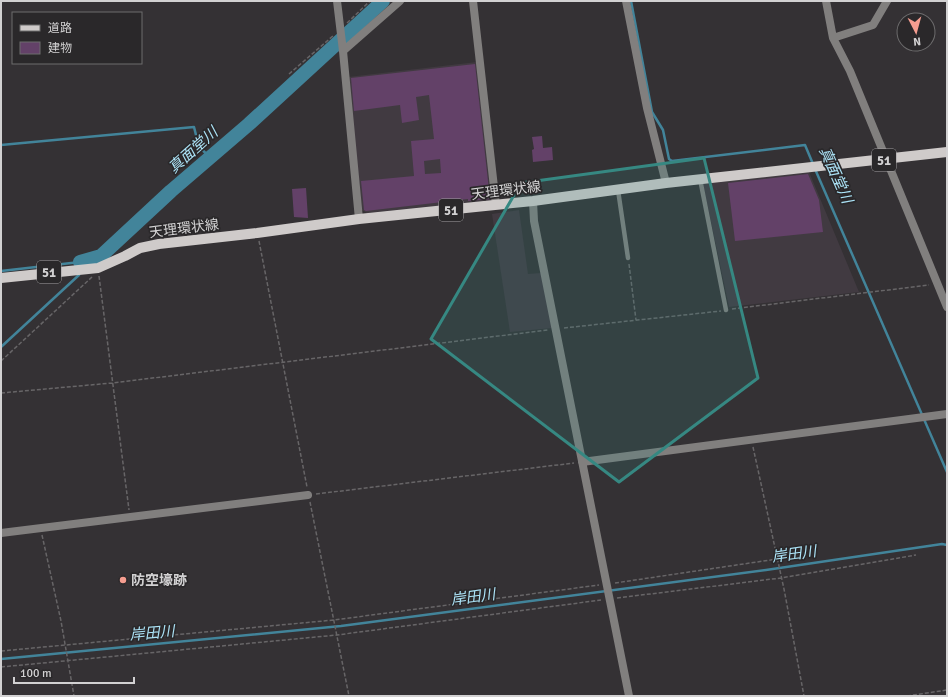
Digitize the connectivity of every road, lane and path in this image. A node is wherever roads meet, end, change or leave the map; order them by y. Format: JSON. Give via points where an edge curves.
{"nodes":[{"id":1,"x":337,"y":1,"type":"edge"},
{"id":2,"x":370,"y":1,"type":"edge"},
{"id":3,"x":400,"y":1,"type":"edge"},
{"id":4,"x":473,"y":1,"type":"edge"},
{"id":5,"x":626,"y":1,"type":"edge"},
{"id":6,"x":826,"y":1,"type":"edge"},
{"id":7,"x":887,"y":1,"type":"edge"},
{"id":8,"x":340,"y":31,"type":"junction"},
{"id":9,"x":833,"y":38,"type":"junction"},
{"id":10,"x":343,"y":49,"type":"junction"},
{"id":11,"x":289,"y":74,"type":"dead end"},
{"id":12,"x":947,"y":152,"type":"edge"},
{"id":13,"x":886,"y":160,"type":"junction"},
{"id":14,"x":700,"y":179,"type":"junction"},
{"id":15,"x":666,"y":183,"type":"junction"},
{"id":16,"x":618,"y":190,"type":"junction"},
{"id":17,"x":533,"y":201,"type":"junction"},
{"id":18,"x":496,"y":205,"type":"junction"},
{"id":19,"x":359,"y":219,"type":"junction"},
{"id":20,"x":257,"y":233,"type":"junction"},
{"id":21,"x":628,"y":258,"type":"joint"},
{"id":22,"x":98,"y":270,"type":"junction"},
{"id":23,"x":1,"y":278,"type":"edge"},
{"id":24,"x":937,"y":284,"type":"junction"},
{"id":25,"x":947,"y":307,"type":"edge"},
{"id":26,"x":726,"y":310,"type":"junction"},
{"id":27,"x":636,"y":321,"type":"junction"},
{"id":28,"x":556,"y":329,"type":"junction"},
{"id":29,"x":1,"y":361,"type":"edge"},
{"id":30,"x":282,"y":363,"type":"junction"},
{"id":31,"x":112,"y":383,"type":"junction"},
{"id":32,"x":1,"y":393,"type":"edge"},
{"id":33,"x":947,"y":414,"type":"edge"},
{"id":34,"x":751,"y":440,"type":"junction"},
{"id":35,"x":582,"y":462,"type":"junction"},
{"id":36,"x":308,"y":495,"type":"junction"},
{"id":37,"x":130,"y":516,"type":"junction"},
{"id":38,"x":41,"y":528,"type":"junction"},
{"id":39,"x":1,"y":533,"type":"edge"},
{"id":40,"x":916,"y":556,"type":"dead end"},
{"id":41,"x":777,"y":559,"type":"junction"},
{"id":42,"x":781,"y":578,"type":"junction"},
{"id":43,"x":607,"y":584,"type":"junction"},
{"id":44,"x":610,"y":599,"type":"junction"},
{"id":45,"x":334,"y":620,"type":"junction"},
{"id":46,"x":337,"y":635,"type":"junction"},
{"id":47,"x":65,"y":646,"type":"junction"},
{"id":48,"x":1,"y":652,"type":"edge"},
{"id":49,"x":68,"y":661,"type":"junction"},
{"id":50,"x":1,"y":667,"type":"edge"},
{"id":51,"x":947,"y":690,"type":"edge"},
{"id":52,"x":74,"y":696,"type":"edge"},
{"id":53,"x":349,"y":696,"type":"edge"},
{"id":54,"x":629,"y":696,"type":"edge"},
{"id":55,"x":804,"y":696,"type":"edge"},
{"id":56,"x":907,"y":696,"type":"edge"}],
"edges":[{"from":1,"to":8,"type":"street"},
{"from":2,"to":8,"type":"path"},
{"from":3,"to":10,"type":"street"},
{"from":4,"to":18,"type":"street"},
{"from":5,"to":15,"type":"street","via":[[647,108]]},
{"from":6,"to":9,"type":"street"},
{"from":7,"to":9,"type":"street","via":[[873,25]]},
{"from":8,"to":10,"type":"street"},
{"from":8,"to":11,"type":"path"},
{"from":9,"to":13,"type":"street","via":[[850,71]]},
{"from":10,"to":19,"type":"street"},
{"from":12,"to":13,"type":"main road","name":"天理環状線","number":"51"},
{"from":13,"to":14,"type":"main road","name":"天理環状線","number":"51"},
{"from":13,"to":24,"type":"street"},
{"from":14,"to":15,"type":"main road","name":"天理環状線","number":"51"},
{"from":14,"to":26,"type":"lane"},
{"from":15,"to":16,"type":"main road","name":"天理環状線","number":"51"},
{"from":16,"to":17,"type":"main road","name":"天理環状線","number":"51"},
{"from":16,"to":21,"type":"lane"},
{"from":17,"to":18,"type":"main road","name":"天理環状線","number":"51"},
{"from":17,"to":28,"type":"street","via":[[534,220]]},
{"from":18,"to":19,"type":"main road","name":"天理環状線","number":"51"},
{"from":19,"to":20,"type":"main road","name":"天理環状線","number":"51"},
{"from":20,"to":22,"type":"main road","name":"天理環状線","number":"51","via":[[140,248]]},
{"from":20,"to":30,"type":"path"},
{"from":21,"to":27,"type":"path"},
{"from":22,"to":23,"type":"main road","name":"天理環状線","number":"51"},
{"from":22,"to":29,"type":"path"},
{"from":22,"to":31,"type":"path"},
{"from":24,"to":25,"type":"street"},
{"from":24,"to":26,"type":"path"},
{"from":26,"to":27,"type":"path"},
{"from":27,"to":28,"type":"path"},
{"from":28,"to":30,"type":"path"},
{"from":28,"to":35,"type":"street"},
{"from":30,"to":31,"type":"path"},
{"from":30,"to":36,"type":"path"},
{"from":31,"to":32,"type":"path"},
{"from":31,"to":37,"type":"path"},
{"from":33,"to":34,"type":"street"},
{"from":34,"to":35,"type":"street"},
{"from":34,"to":41,"type":"path"},
{"from":35,"to":36,"type":"path"},
{"from":35,"to":43,"type":"street"},
{"from":36,"to":37,"type":"street"},
{"from":36,"to":45,"type":"path"},
{"from":37,"to":38,"type":"street"},
{"from":38,"to":39,"type":"street"},
{"from":38,"to":47,"type":"path"},
{"from":40,"to":42,"type":"path"},
{"from":41,"to":42,"type":"path"},
{"from":41,"to":43,"type":"path"},
{"from":42,"to":44,"type":"path"},
{"from":42,"to":55,"type":"path"},
{"from":43,"to":44,"type":"street"},
{"from":43,"to":45,"type":"path"},
{"from":44,"to":46,"type":"path"},
{"from":44,"to":54,"type":"street"},
{"from":45,"to":46,"type":"path"},
{"from":45,"to":47,"type":"path"},
{"from":46,"to":49,"type":"path"},
{"from":46,"to":53,"type":"path"},
{"from":47,"to":48,"type":"path"},
{"from":47,"to":49,"type":"path"},
{"from":49,"to":50,"type":"path"},
{"from":49,"to":52,"type":"path"},
{"from":51,"to":56,"type":"path"}]}
